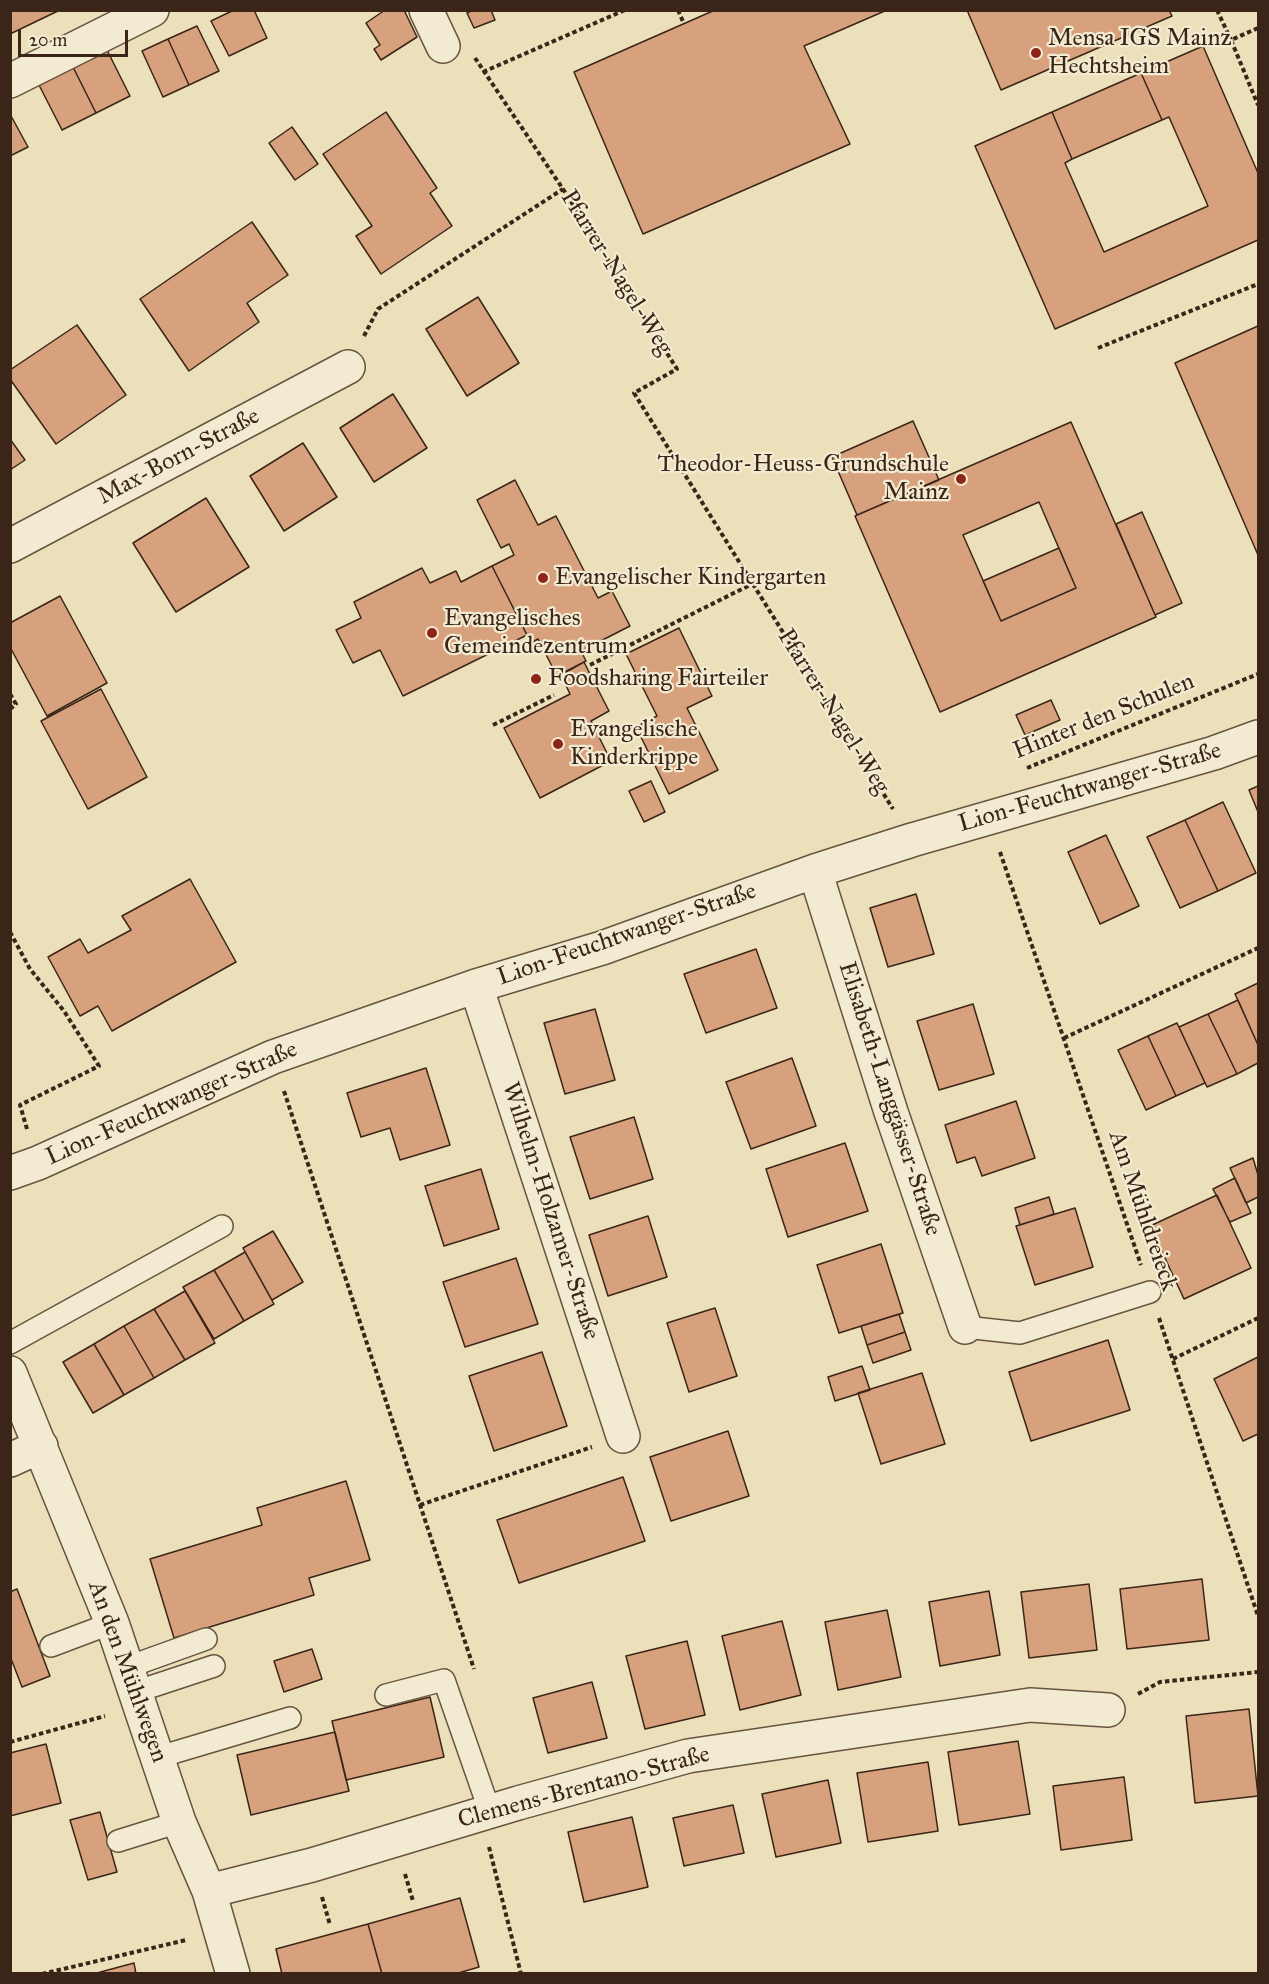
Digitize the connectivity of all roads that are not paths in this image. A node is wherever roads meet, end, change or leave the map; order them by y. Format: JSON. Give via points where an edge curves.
{"nodes":[{"id":1,"x":152,"y":10,"type":"edge"},
{"id":2,"x":426,"y":10,"type":"edge"},
{"id":3,"x":443,"y":46,"type":"dead end"},
{"id":4,"x":10,"y":81,"type":"edge"},
{"id":5,"x":348,"y":367,"type":"road end"},
{"id":6,"x":10,"y":546,"type":"edge"},
{"id":7,"x":1258,"y":737,"type":"edge"},
{"id":8,"x":815,"y":871,"type":"junction"},
{"id":9,"x":476,"y":986,"type":"junction"},
{"id":10,"x":24,"y":1168,"type":"edge"},
{"id":11,"x":222,"y":1226,"type":"dead end"},
{"id":12,"x":1150,"y":1292,"type":"road end"},
{"id":13,"x":965,"y":1327,"type":"joint"},
{"id":14,"x":10,"y":1343,"type":"edge"},
{"id":15,"x":10,"y":1373,"type":"edge"},
{"id":16,"x":624,"y":1436,"type":"road end"},
{"id":17,"x":41,"y":1446,"type":"junction"},
{"id":18,"x":10,"y":1460,"type":"edge"},
{"id":19,"x":112,"y":1623,"type":"junction"},
{"id":20,"x":206,"y":1639,"type":"dead end"},
{"id":21,"x":51,"y":1646,"type":"dead end"},
{"id":22,"x":214,"y":1666,"type":"dead end"},
{"id":23,"x":134,"y":1688,"type":"junction"},
{"id":24,"x":386,"y":1695,"type":"dead end"},
{"id":25,"x":1108,"y":1710,"type":"dead end"},
{"id":26,"x":290,"y":1718,"type":"dead end"},
{"id":27,"x":159,"y":1757,"type":"junction"},
{"id":28,"x":485,"y":1813,"type":"junction"},
{"id":29,"x":179,"y":1822,"type":"junction"},
{"id":30,"x":118,"y":1841,"type":"dead end"},
{"id":31,"x":209,"y":1890,"type":"junction"},
{"id":32,"x":233,"y":1974,"type":"edge"}],
"edges":[{"from":1,"to":4,"type":"street"},
{"from":2,"to":3,"type":"street"},
{"from":5,"to":6,"type":"street","name":"Max-Born-Straße"},
{"from":7,"to":8,"type":"street","name":"Lion-Feuchtwanger-Straße"},
{"from":8,"to":9,"type":"street","name":"Lion-Feuchtwanger-Straße","via":[[602,948]]},
{"from":8,"to":13,"type":"street","name":"Elisabeth-Langgässer-Straße","via":[[891,1112]]},
{"from":9,"to":10,"type":"street","name":"Lion-Feuchtwanger-Straße","via":[[273,1058]]},
{"from":9,"to":16,"type":"street","name":"Wilhelm-Holzamer-Straße"},
{"from":11,"to":14,"type":"lane"},
{"from":12,"to":13,"type":"lane","via":[[1020,1333]]},
{"from":15,"to":17,"type":"street","name":"An den Mühlwegen"},
{"from":17,"to":18,"type":"street"},
{"from":17,"to":19,"type":"street","name":"An den Mühlwegen"},
{"from":19,"to":21,"type":"lane"},
{"from":19,"to":23,"type":"street","name":"An den Mühlwegen"},
{"from":20,"to":23,"type":"lane"},
{"from":22,"to":23,"type":"lane"},
{"from":23,"to":27,"type":"street","name":"An den Mühlwegen"},
{"from":24,"to":28,"type":"lane","via":[[444,1680]]},
{"from":25,"to":28,"type":"street","name":"Clemens-Brentano-Straße","via":[[1030,1705],[688,1756]]},
{"from":26,"to":27,"type":"lane"},
{"from":27,"to":29,"type":"street","name":"An den Mühlwegen"},
{"from":28,"to":31,"type":"street","name":"Clemens-Brentano-Straße","via":[[312,1865]]},
{"from":29,"to":30,"type":"lane"},
{"from":29,"to":31,"type":"street","name":"An den Mühlwegen"},
{"from":31,"to":32,"type":"street","name":"An den Mühlwegen"}]}
